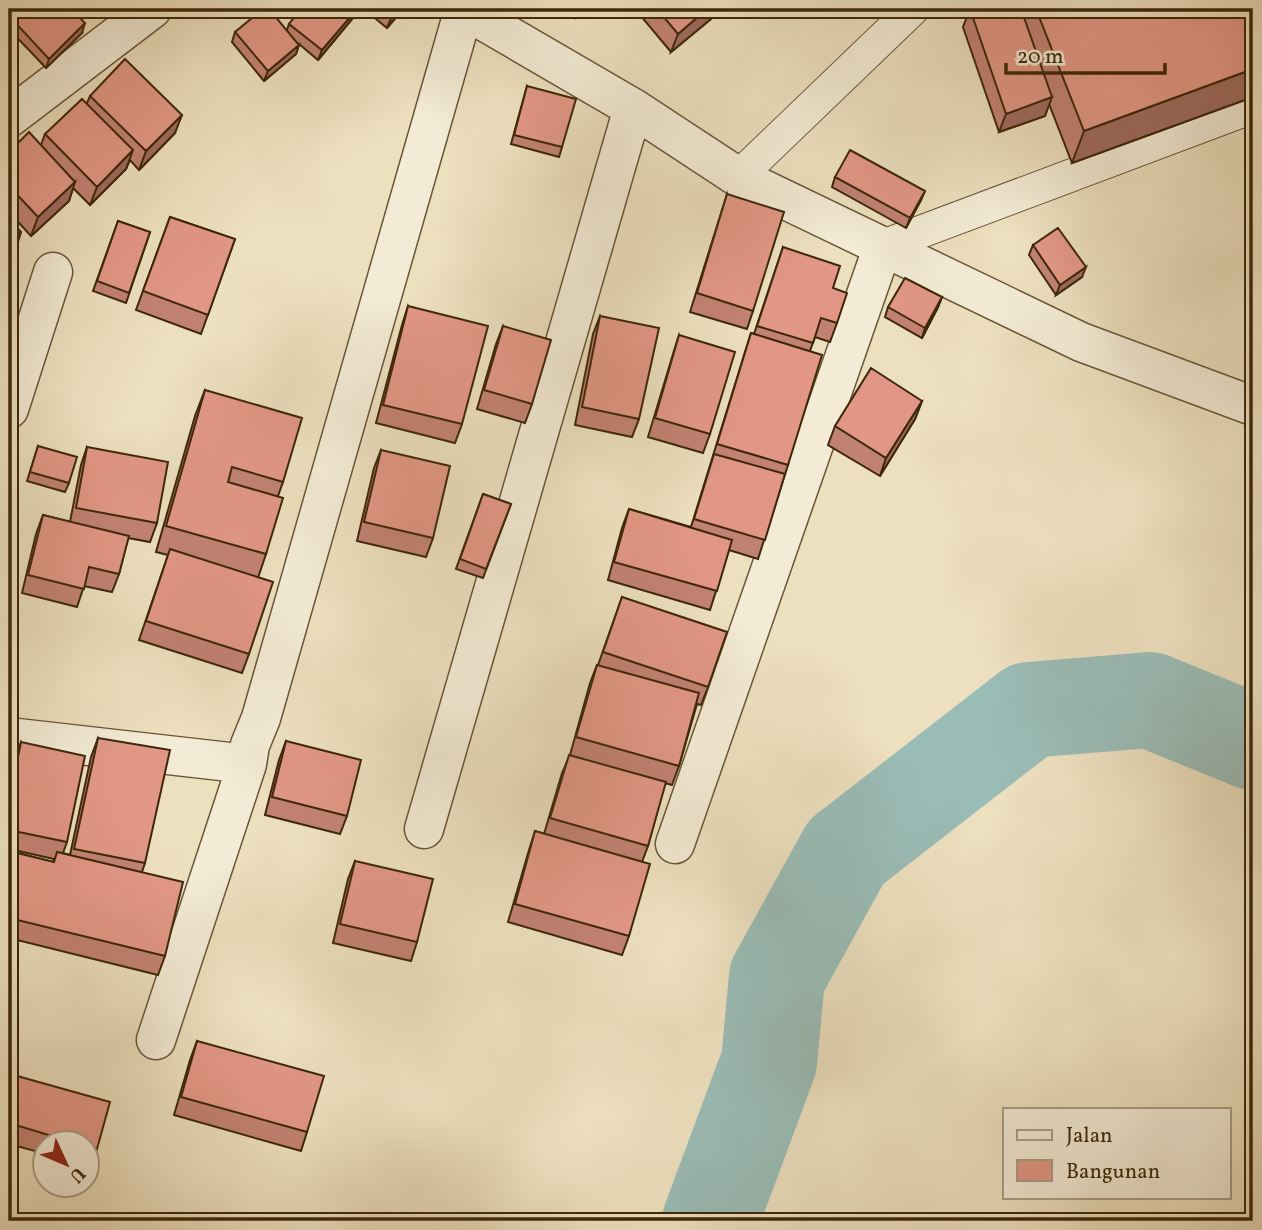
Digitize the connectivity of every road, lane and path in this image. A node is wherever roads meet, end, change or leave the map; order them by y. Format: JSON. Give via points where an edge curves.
{"nodes":[{"id":1,"x":152,"y":9,"type":"edge"},
{"id":2,"x":464,"y":9,"type":"edge"},
{"id":3,"x":913,"y":9,"type":"edge"},
{"id":4,"x":1253,"y":107,"type":"edge"},
{"id":5,"x":633,"y":108,"type":"junction"},
{"id":6,"x":9,"y":118,"type":"edge"},
{"id":7,"x":738,"y":177,"type":"junction"},
{"id":8,"x":883,"y":246,"type":"junction"},
{"id":9,"x":53,"y":272,"type":"dead end"},
{"id":10,"x":1253,"y":406,"type":"edge"},
{"id":11,"x":9,"y":409,"type":"edge"},
{"id":12,"x":9,"y":737,"type":"edge"},
{"id":13,"x":247,"y":764,"type":"junction"},
{"id":14,"x":424,"y":829,"type":"dead end"},
{"id":15,"x":675,"y":844,"type":"dead end"},
{"id":16,"x":156,"y":1040,"type":"dead end"}],
"edges":[{"from":1,"to":6,"type":"street"},
{"from":2,"to":5,"type":"street"},
{"from":2,"to":13,"type":"street"},
{"from":3,"to":7,"type":"lane"},
{"from":4,"to":8,"type":"lane"},
{"from":5,"to":7,"type":"street"},
{"from":5,"to":14,"type":"street"},
{"from":7,"to":8,"type":"street"},
{"from":8,"to":10,"type":"street","via":[[1081,342]]},
{"from":8,"to":15,"type":"street"},
{"from":9,"to":11,"type":"street"},
{"from":12,"to":13,"type":"street"},
{"from":13,"to":16,"type":"street"}]}
